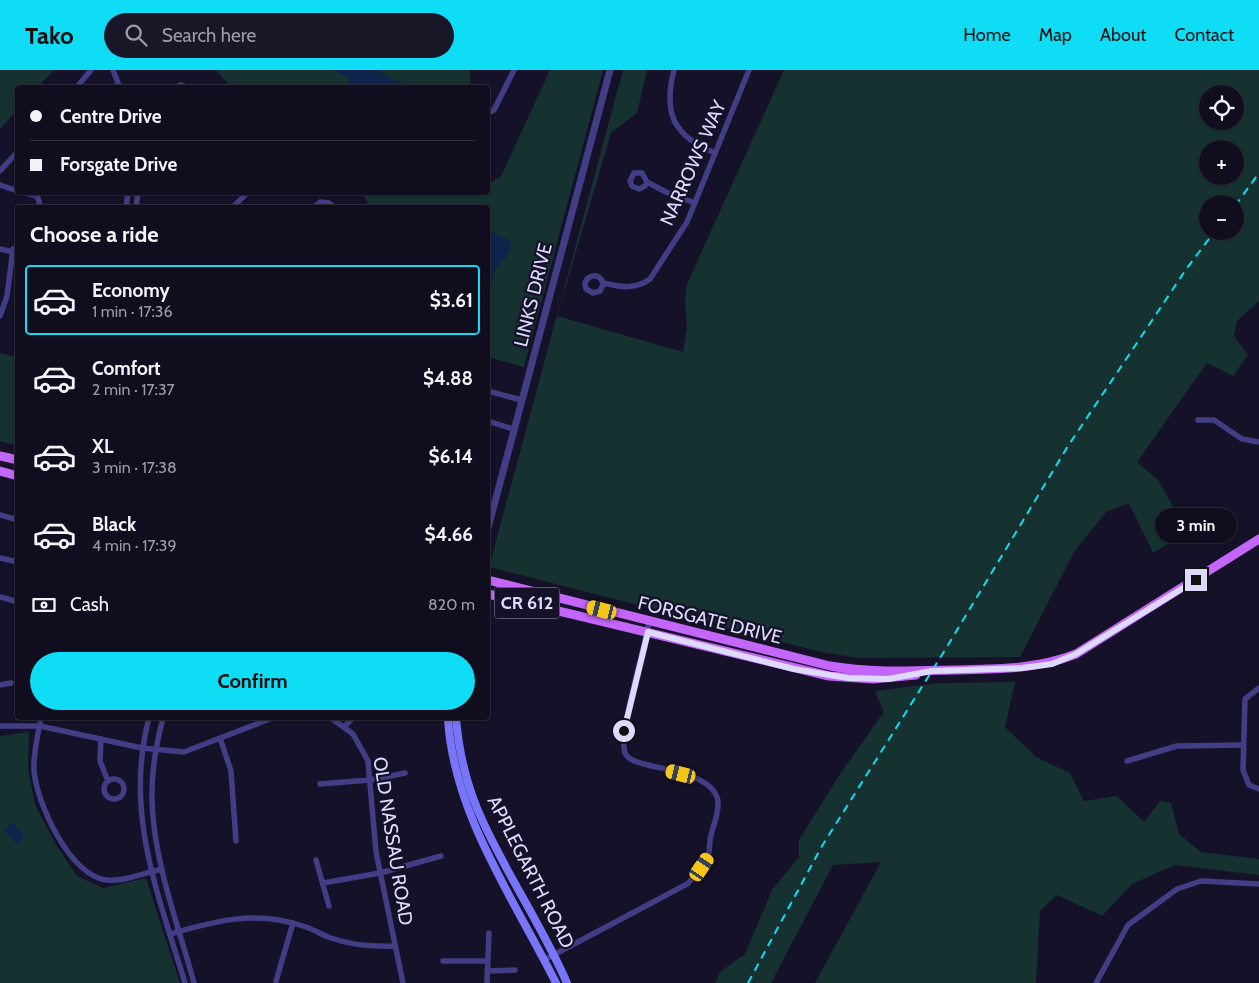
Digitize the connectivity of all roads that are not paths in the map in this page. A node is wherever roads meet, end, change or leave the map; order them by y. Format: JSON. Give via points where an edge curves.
{"nodes":[{"id":1,"x":92,"y":70,"type":"edge"},
{"id":2,"x":113,"y":70,"type":"edge"},
{"id":3,"x":514,"y":70,"type":"edge"},
{"id":4,"x":610,"y":70,"type":"edge"},
{"id":5,"x":674,"y":70,"type":"edge"},
{"id":6,"x":749,"y":70,"type":"edge"},
{"id":7,"x":79,"y":85,"type":"edge"},
{"id":8,"x":118,"y":85,"type":"edge"},
{"id":9,"x":490,"y":112,"type":"edge"},
{"id":10,"x":715,"y":153,"type":"junction"},
{"id":11,"x":15,"y":154,"type":"edge"},
{"id":12,"x":0,"y":171,"type":"edge"},
{"id":13,"x":647,"y":182,"type":"dead end"},
{"id":14,"x":0,"y":185,"type":"edge"},
{"id":15,"x":15,"y":191,"type":"edge"},
{"id":16,"x":245,"y":195,"type":"edge"},
{"id":17,"x":695,"y":202,"type":"junction"},
{"id":18,"x":235,"y":205,"type":"edge"},
{"id":19,"x":315,"y":205,"type":"edge"},
{"id":20,"x":329,"y":205,"type":"edge"},
{"id":21,"x":2,"y":249,"type":"edge"},
{"id":22,"x":15,"y":251,"type":"edge"},
{"id":23,"x":8,"y":283,"type":"junction"},
{"id":24,"x":603,"y":285,"type":"dead end"},
{"id":25,"x":0,"y":288,"type":"edge"},
{"id":26,"x":0,"y":316,"type":"edge"},
{"id":27,"x":490,"y":392,"type":"edge"},
{"id":28,"x":521,"y":400,"type":"junction"},
{"id":29,"x":1198,"y":420,"type":"dead end"},
{"id":30,"x":490,"y":422,"type":"edge"},
{"id":31,"x":513,"y":429,"type":"junction"},
{"id":32,"x":1259,"y":442,"type":"edge"},
{"id":33,"x":0,"y":456,"type":"edge"},
{"id":34,"x":15,"y":459,"type":"edge"},
{"id":35,"x":0,"y":472,"type":"edge"},
{"id":36,"x":15,"y":475,"type":"edge"},
{"id":37,"x":0,"y":515,"type":"edge"},
{"id":38,"x":15,"y":519,"type":"edge"},
{"id":39,"x":490,"y":520,"type":"edge"},
{"id":40,"x":1259,"y":539,"type":"edge"},
{"id":41,"x":0,"y":558,"type":"edge"},
{"id":42,"x":15,"y":561,"type":"edge"},
{"id":43,"x":490,"y":581,"type":"edge"},
{"id":44,"x":490,"y":594,"type":"edge"},
{"id":45,"x":0,"y":597,"type":"edge"},
{"id":46,"x":15,"y":601,"type":"edge"},
{"id":47,"x":649,"y":622,"type":"junction"},
{"id":48,"x":648,"y":632,"type":"junction"},
{"id":49,"x":928,"y":672,"type":"junction"},
{"id":50,"x":11,"y":683,"type":"dead end"},
{"id":51,"x":0,"y":685,"type":"edge"},
{"id":52,"x":1259,"y":688,"type":"edge"},
{"id":53,"x":42,"y":720,"type":"edge"},
{"id":54,"x":149,"y":720,"type":"edge"},
{"id":55,"x":162,"y":720,"type":"edge"},
{"id":56,"x":267,"y":720,"type":"edge"},
{"id":57,"x":334,"y":720,"type":"edge"},
{"id":58,"x":351,"y":720,"type":"edge"},
{"id":59,"x":448,"y":720,"type":"edge"},
{"id":60,"x":456,"y":720,"type":"edge"},
{"id":61,"x":0,"y":726,"type":"edge"},
{"id":62,"x":40,"y":726,"type":"junction"},
{"id":63,"x":345,"y":726,"type":"junction"},
{"id":64,"x":101,"y":738,"type":"junction"},
{"id":65,"x":220,"y":738,"type":"junction"},
{"id":66,"x":1243,"y":745,"type":"junction"},
{"id":67,"x":142,"y":748,"type":"junction"},
{"id":68,"x":155,"y":750,"type":"junction"},
{"id":69,"x":1127,"y":761,"type":"dead end"},
{"id":70,"x":405,"y":773,"type":"dead end"},
{"id":71,"x":370,"y":780,"type":"junction"},
{"id":72,"x":108,"y":781,"type":"dead end"},
{"id":73,"x":320,"y":784,"type":"dead end"},
{"id":74,"x":1259,"y":789,"type":"edge"},
{"id":75,"x":236,"y":841,"type":"dead end"},
{"id":76,"x":441,"y":856,"type":"dead end"},
{"id":77,"x":316,"y":860,"type":"dead end"},
{"id":78,"x":162,"y":869,"type":"junction"},
{"id":79,"x":151,"y":872,"type":"junction"},
{"id":80,"x":380,"y":873,"type":"junction"},
{"id":81,"x":323,"y":883,"type":"junction"},
{"id":82,"x":1259,"y":884,"type":"edge"},
{"id":83,"x":329,"y":906,"type":"dead end"},
{"id":84,"x":293,"y":923,"type":"junction"},
{"id":85,"x":180,"y":931,"type":"junction"},
{"id":86,"x":489,"y":933,"type":"dead end"},
{"id":87,"x":170,"y":934,"type":"junction"},
{"id":88,"x":395,"y":946,"type":"junction"},
{"id":89,"x":555,"y":955,"type":"junction"},
{"id":90,"x":544,"y":960,"type":"junction"},
{"id":91,"x":443,"y":961,"type":"dead end"},
{"id":92,"x":487,"y":961,"type":"junction"},
{"id":93,"x":515,"y":970,"type":"dead end"},
{"id":94,"x":487,"y":971,"type":"junction"},
{"id":95,"x":276,"y":981,"type":"dead end"},
{"id":96,"x":185,"y":983,"type":"edge"},
{"id":97,"x":194,"y":983,"type":"edge"},
{"id":98,"x":402,"y":983,"type":"edge"},
{"id":99,"x":487,"y":983,"type":"edge"},
{"id":100,"x":556,"y":983,"type":"edge"},
{"id":101,"x":567,"y":983,"type":"edge"},
{"id":102,"x":1096,"y":983,"type":"edge"}],
"edges":[{"from":1,"to":7,"type":"street"},
{"from":2,"to":8,"type":"street"},
{"from":3,"to":9,"type":"street"},
{"from":4,"to":28,"type":"street","name":"LINKS DRIVE"},
{"from":5,"to":10,"type":"street","via":[[670,113],[678,129],[689,140]]},
{"from":6,"to":10,"type":"street","name":"NARROWS WAY"},
{"from":10,"to":17,"type":"street","name":"NARROWS WAY"},
{"from":11,"to":12,"type":"street"},
{"from":13,"to":17,"type":"street"},
{"from":14,"to":15,"type":"street"},
{"from":16,"to":18,"type":"street"},
{"from":17,"to":24,"type":"street","name":"NARROWS WAY","via":[[687,222],[650,279],[633,287],[603,283],[594,275],[585,283],[586,289],[593,293],[600,291]]},
{"from":19,"to":20,"type":"street","via":[[324,202]]},
{"from":21,"to":22,"type":"street"},
{"from":22,"to":23,"type":"street"},
{"from":23,"to":25,"type":"street"},
{"from":23,"to":26,"type":"street"},
{"from":27,"to":28,"type":"street"},
{"from":28,"to":31,"type":"street","name":"LINKS DRIVE"},
{"from":29,"to":32,"type":"street","via":[[1214,420],[1242,439]]},
{"from":30,"to":31,"type":"street"},
{"from":31,"to":39,"type":"street","name":"LINKS DRIVE"},
{"from":33,"to":34,"type":"main road"},
{"from":35,"to":36,"type":"main road"},
{"from":37,"to":38,"type":"street"},
{"from":40,"to":49,"type":"main road","name":"FORSGATE DRIVE","number":"CR 612","via":[[1112,633],[1060,660],[1022,668]]},
{"from":41,"to":42,"type":"street"},
{"from":43,"to":47,"type":"main road","name":"FORSGATE DRIVE","number":"CR 612"},
{"from":44,"to":48,"type":"main road","name":"FORSGATE DRIVE","number":"CR 612"},
{"from":45,"to":46,"type":"street"},
{"from":47,"to":48,"type":"street"},
{"from":47,"to":49,"type":"main road","name":"FORSGATE DRIVE","number":"CR 612","via":[[830,666]]},
{"from":48,"to":49,"type":"main road","name":"FORSGATE DRIVE","number":"CR 612","via":[[828,676],[888,679]]},
{"from":48,"to":89,"type":"street","via":[[624,731],[625,753],[629,759],[639,763],[700,780],[710,786],[718,803],[708,858],[687,884]]},
{"from":50,"to":51,"type":"street"},
{"from":52,"to":66,"type":"street","via":[[1245,699]]},
{"from":53,"to":62,"type":"street"},
{"from":54,"to":67,"type":"street"},
{"from":55,"to":68,"type":"street"},
{"from":56,"to":65,"type":"street"},
{"from":57,"to":63,"type":"street","name":"OLD NASSAU ROAD"},
{"from":58,"to":63,"type":"street"},
{"from":59,"to":90,"type":"main road","name":"APPLEGARTH ROAD","via":[[451,752],[470,817]]},
{"from":60,"to":89,"type":"main road","name":"APPLEGARTH ROAD","via":[[462,764],[483,823]]},
{"from":61,"to":62,"type":"street"},
{"from":62,"to":64,"type":"street"},
{"from":62,"to":79,"type":"street","via":[[34,769],[36,785],[42,806],[74,861],[83,870],[105,880]]},
{"from":63,"to":71,"type":"street","name":"OLD NASSAU ROAD","via":[[368,761]]},
{"from":64,"to":67,"type":"street"},
{"from":64,"to":72,"type":"street","via":[[100,761]]},
{"from":65,"to":68,"type":"street","via":[[184,752]]},
{"from":65,"to":75,"type":"street","via":[[231,770]]},
{"from":66,"to":69,"type":"street","via":[[1177,746]]},
{"from":66,"to":74,"type":"street","via":[[1245,778]]},
{"from":67,"to":68,"type":"street"},
{"from":67,"to":79,"type":"street","via":[[139,802]]},
{"from":68,"to":78,"type":"street","via":[[152,801]]},
{"from":70,"to":71,"type":"street"},
{"from":71,"to":73,"type":"street"},
{"from":71,"to":80,"type":"street","name":"OLD NASSAU ROAD"},
{"from":76,"to":80,"type":"street"},
{"from":77,"to":81,"type":"street"},
{"from":78,"to":79,"type":"street"},
{"from":78,"to":85,"type":"street"},
{"from":79,"to":87,"type":"street"},
{"from":80,"to":81,"type":"street"},
{"from":80,"to":88,"type":"street","name":"OLD NASSAU ROAD"},
{"from":81,"to":83,"type":"street"},
{"from":82,"to":102,"type":"street","via":[[1200,881],[1177,889],[1128,925]]},
{"from":84,"to":85,"type":"street","via":[[246,917],[223,919]]},
{"from":84,"to":88,"type":"street","via":[[354,944]]},
{"from":84,"to":95,"type":"street"},
{"from":85,"to":87,"type":"street"},
{"from":85,"to":97,"type":"street"},
{"from":86,"to":92,"type":"street"},
{"from":87,"to":96,"type":"street"},
{"from":88,"to":98,"type":"street","name":"OLD NASSAU ROAD"},
{"from":89,"to":90,"type":"street"},
{"from":89,"to":101,"type":"main road","name":"APPLEGARTH ROAD"},
{"from":90,"to":100,"type":"main road","name":"APPLEGARTH ROAD"},
{"from":91,"to":92,"type":"street"},
{"from":92,"to":94,"type":"street"},
{"from":93,"to":94,"type":"street"},
{"from":94,"to":99,"type":"street"}]}
